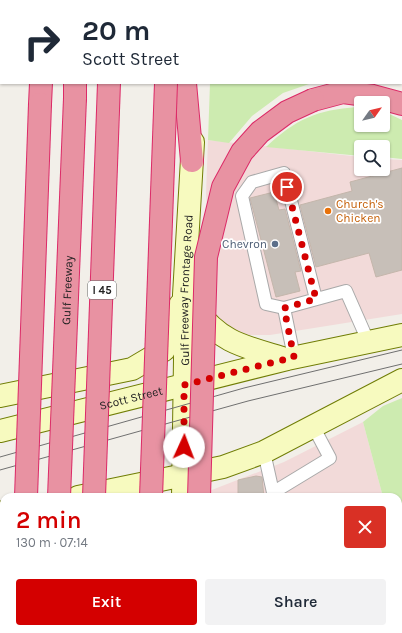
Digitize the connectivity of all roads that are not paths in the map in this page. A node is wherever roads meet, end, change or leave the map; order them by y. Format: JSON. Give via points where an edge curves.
{"nodes":[{"id":1,"x":109,"y":84,"type":"edge"},
{"id":2,"x":166,"y":84,"type":"edge"},
{"id":3,"x":184,"y":84,"type":"edge"},
{"id":4,"x":194,"y":84,"type":"edge"},
{"id":5,"x":75,"y":90,"type":"edge"},
{"id":6,"x":41,"y":94,"type":"edge"},
{"id":7,"x":402,"y":104,"type":"edge"},
{"id":8,"x":192,"y":161,"type":"junction"},
{"id":9,"x":184,"y":294,"type":"junction"},
{"id":10,"x":316,"y":299,"type":"junction"},
{"id":11,"x":284,"y":308,"type":"junction"},
{"id":12,"x":402,"y":335,"type":"edge"},
{"id":13,"x":368,"y":341,"type":"junction"},
{"id":14,"x":290,"y":358,"type":"junction"},
{"id":15,"x":402,"y":380,"type":"edge"},
{"id":16,"x":184,"y":385,"type":"junction"},
{"id":17,"x":0,"y":396,"type":"edge"},
{"id":18,"x":313,"y":426,"type":"junction"},
{"id":19,"x":0,"y":431,"type":"edge"},
{"id":20,"x":264,"y":452,"type":"junction"},
{"id":21,"x":183,"y":475,"type":"junction"},
{"id":22,"x":26,"y":493,"type":"edge"},
{"id":23,"x":60,"y":493,"type":"edge"},
{"id":24,"x":94,"y":493,"type":"edge"},
{"id":25,"x":97,"y":493,"type":"edge"},
{"id":26,"x":151,"y":493,"type":"edge"},
{"id":27,"x":183,"y":493,"type":"edge"},
{"id":28,"x":199,"y":493,"type":"edge"},
{"id":29,"x":274,"y":493,"type":"edge"},
{"id":30,"x":277,"y":493,"type":"edge"}],
"edges":[{"from":1,"to":24,"type":"highway","number":"I 45","bridge":true},
{"from":2,"to":26,"type":"highway","bridge":true},
{"from":3,"to":8,"type":"highway"},
{"from":4,"to":8,"type":"main road","name":"Gulf Freeway Frontage Road"},
{"from":5,"to":23,"type":"highway","name":"Gulf Freeway","bridge":true},
{"from":6,"to":22,"type":"highway","bridge":true},
{"from":7,"to":28,"type":"highway","bridge":true,"via":[[373,96],[342,92],[313,100],[287,112],[260,132],[242,152],[223,186],[206,256]]},
{"from":8,"to":9,"type":"main road","name":"Gulf Freeway Frontage Road"},
{"from":9,"to":14,"type":"main road","via":[[220,336],[245,347]]},
{"from":9,"to":16,"type":"main road","name":"Gulf Freeway Frontage Road"},
{"from":9,"to":17,"type":"main road","via":[[164,350],[132,369]]},
{"from":10,"to":11,"type":"lane"},
{"from":10,"to":11,"type":"lane","via":[[284,173],[252,182],[242,196],[266,304]]},
{"from":10,"to":13,"type":"lane","via":[[346,291]]},
{"from":11,"to":14,"type":"lane"},
{"from":12,"to":13,"type":"main road","name":"Scott Street"},
{"from":13,"to":14,"type":"main road","name":"Scott Street"},
{"from":14,"to":16,"type":"main road","name":"Scott Street"},
{"from":15,"to":18,"type":"main road"},
{"from":16,"to":19,"type":"main road","name":"Scott Street"},
{"from":16,"to":21,"type":"main road","name":"Gulf Freeway Frontage Road"},
{"from":18,"to":20,"type":"main road"},
{"from":18,"to":30,"type":"lane","via":[[330,458]]},
{"from":20,"to":21,"type":"main road","via":[[222,467]]},
{"from":20,"to":29,"type":"lane"},
{"from":21,"to":25,"type":"main road"},
{"from":21,"to":27,"type":"main road","name":"Gulf Freeway Frontage Road"}]}
